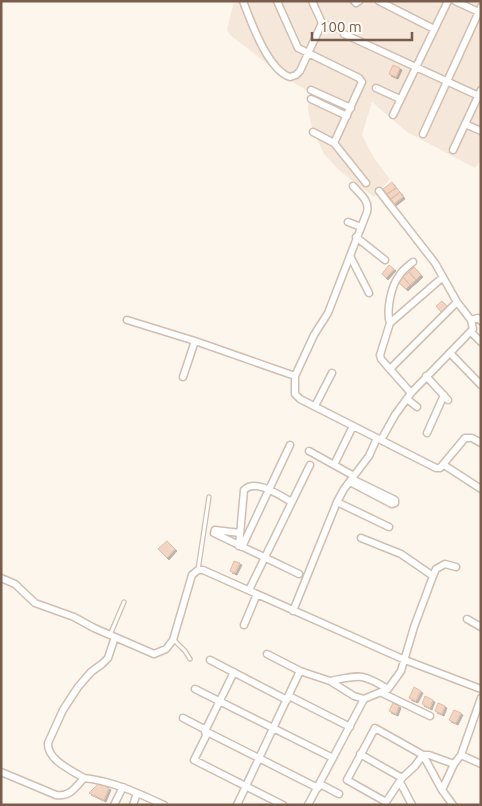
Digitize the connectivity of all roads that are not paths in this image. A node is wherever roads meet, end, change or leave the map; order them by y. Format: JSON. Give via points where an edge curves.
{"nodes":[{"id":1,"x":243,"y":1,"type":"edge"},
{"id":2,"x":277,"y":1,"type":"edge"},
{"id":3,"x":312,"y":1,"type":"edge"},
{"id":4,"x":354,"y":1,"type":"edge"},
{"id":5,"x":359,"y":1,"type":"edge"},
{"id":6,"x":379,"y":1,"type":"edge"},
{"id":7,"x":448,"y":1,"type":"edge"},
{"id":8,"x":455,"y":1,"type":"edge"},
{"id":9,"x":480,"y":11,"type":"edge"},
{"id":10,"x":322,"y":23,"type":"junction"},
{"id":11,"x":334,"y":29,"type":"dead end"},
{"id":12,"x":434,"y":29,"type":"junction"},
{"id":13,"x":344,"y":34,"type":"dead end"},
{"id":14,"x":308,"y":54,"type":"junction"},
{"id":15,"x":416,"y":67,"type":"junction"},
{"id":16,"x":447,"y":82,"type":"junction"},
{"id":17,"x":376,"y":88,"type":"dead end"},
{"id":18,"x":311,"y":90,"type":"dead end"},
{"id":19,"x":480,"y":95,"type":"edge"},
{"id":20,"x":311,"y":99,"type":"dead end"},
{"id":21,"x":400,"y":99,"type":"junction"},
{"id":22,"x":351,"y":108,"type":"junction"},
{"id":23,"x":393,"y":115,"type":"dead end"},
{"id":24,"x":348,"y":116,"type":"junction"},
{"id":25,"x":465,"y":124,"type":"junction"},
{"id":26,"x":481,"y":131,"type":"edge"},
{"id":27,"x":313,"y":132,"type":"dead end"},
{"id":28,"x":423,"y":134,"type":"dead end"},
{"id":29,"x":334,"y":143,"type":"junction"},
{"id":30,"x":453,"y":150,"type":"dead end"},
{"id":31,"x":366,"y":183,"type":"dead end"},
{"id":32,"x":353,"y":186,"type":"dead end"},
{"id":33,"x":379,"y":191,"type":"dead end"},
{"id":34,"x":348,"y":222,"type":"dead end"},
{"id":35,"x":360,"y":227,"type":"junction"},
{"id":36,"x":356,"y":236,"type":"junction"},
{"id":37,"x":350,"y":256,"type":"junction"},
{"id":38,"x":385,"y":260,"type":"dead end"},
{"id":39,"x":413,"y":262,"type":"dead end"},
{"id":40,"x":443,"y":277,"type":"junction"},
{"id":41,"x":369,"y":293,"type":"dead end"},
{"id":42,"x":457,"y":302,"type":"junction"},
{"id":43,"x":127,"y":320,"type":"dead end"},
{"id":44,"x":471,"y":320,"type":"junction"},
{"id":45,"x":481,"y":321,"type":"edge"},
{"id":46,"x":390,"y":323,"type":"junction"},
{"id":47,"x":471,"y":332,"type":"junction"},
{"id":48,"x":195,"y":341,"type":"junction"},
{"id":49,"x":481,"y":342,"type":"edge"},
{"id":50,"x":450,"y":353,"type":"junction"},
{"id":51,"x":390,"y":369,"type":"junction"},
{"id":52,"x":332,"y":373,"type":"dead end"},
{"id":53,"x":294,"y":376,"type":"junction"},
{"id":54,"x":426,"y":376,"type":"junction"},
{"id":55,"x":183,"y":377,"type":"dead end"},
{"id":56,"x":481,"y":385,"type":"edge"},
{"id":57,"x":409,"y":396,"type":"junction"},
{"id":58,"x":315,"y":406,"type":"junction"},
{"id":59,"x":417,"y":407,"type":"dead end"},
{"id":60,"x":353,"y":426,"type":"junction"},
{"id":61,"x":428,"y":432,"type":"dead end"},
{"id":62,"x":379,"y":439,"type":"junction"},
{"id":63,"x":481,"y":442,"type":"edge"},
{"id":64,"x":290,"y":445,"type":"dead end"},
{"id":65,"x":309,"y":451,"type":"dead end"},
{"id":66,"x":310,"y":465,"type":"dead end"},
{"id":67,"x":334,"y":465,"type":"junction"},
{"id":68,"x":444,"y":465,"type":"junction"},
{"id":69,"x":352,"y":479,"type":"junction"},
{"id":70,"x":481,"y":489,"type":"edge"},
{"id":71,"x":268,"y":490,"type":"junction"},
{"id":72,"x":209,"y":497,"type":"dead end"},
{"id":73,"x":292,"y":502,"type":"junction"},
{"id":74,"x":337,"y":502,"type":"junction"},
{"id":75,"x":389,"y":527,"type":"dead end"},
{"id":76,"x":240,"y":533,"type":"junction"},
{"id":77,"x":361,"y":538,"type":"dead end"},
{"id":78,"x":241,"y":546,"type":"junction"},
{"id":79,"x":266,"y":558,"type":"junction"},
{"id":80,"x":456,"y":567,"type":"dead end"},
{"id":81,"x":198,"y":570,"type":"junction"},
{"id":82,"x":299,"y":574,"type":"dead end"},
{"id":83,"x":433,"y":576,"type":"junction"},
{"id":84,"x":1,"y":578,"type":"edge"},
{"id":85,"x":249,"y":590,"type":"junction"},
{"id":86,"x":257,"y":594,"type":"junction"},
{"id":87,"x":124,"y":602,"type":"dead end"},
{"id":88,"x":293,"y":611,"type":"junction"},
{"id":89,"x":468,"y":620,"type":"dead end"},
{"id":90,"x":244,"y":625,"type":"dead end"},
{"id":91,"x":481,"y":627,"type":"edge"},
{"id":92,"x":112,"y":636,"type":"junction"},
{"id":93,"x":173,"y":640,"type":"junction"},
{"id":94,"x":267,"y":654,"type":"dead end"},
{"id":95,"x":190,"y":659,"type":"dead end"},
{"id":96,"x":210,"y":660,"type":"dead end"},
{"id":97,"x":405,"y":660,"type":"junction"},
{"id":98,"x":234,"y":672,"type":"junction"},
{"id":99,"x":300,"y":672,"type":"junction"},
{"id":100,"x":330,"y":681,"type":"junction"},
{"id":101,"x":195,"y":689,"type":"dead end"},
{"id":102,"x":481,"y":689,"type":"edge"},
{"id":103,"x":385,"y":691,"type":"junction"},
{"id":104,"x":288,"y":698,"type":"junction"},
{"id":105,"x":481,"y":698,"type":"edge"},
{"id":106,"x":364,"y":699,"type":"junction"},
{"id":107,"x":220,"y":701,"type":"junction"},
{"id":108,"x":430,"y":716,"type":"dead end"},
{"id":109,"x":182,"y":718,"type":"dead end"},
{"id":110,"x":350,"y":727,"type":"junction"},
{"id":111,"x":273,"y":728,"type":"junction"},
{"id":112,"x":206,"y":731,"type":"junction"},
{"id":113,"x":360,"y":754,"type":"junction"},
{"id":114,"x":423,"y":755,"type":"junction"},
{"id":115,"x":461,"y":755,"type":"junction"},
{"id":116,"x":260,"y":758,"type":"junction"},
{"id":117,"x":333,"y":758,"type":"junction"},
{"id":118,"x":454,"y":764,"type":"junction"},
{"id":119,"x":481,"y":764,"type":"edge"},
{"id":120,"x":1,"y":772,"type":"edge"},
{"id":121,"x":84,"y":778,"type":"junction"},
{"id":122,"x":401,"y":780,"type":"junction"},
{"id":123,"x":246,"y":786,"type":"junction"},
{"id":124,"x":319,"y":786,"type":"junction"},
{"id":125,"x":123,"y":787,"type":"junction"},
{"id":126,"x":442,"y":790,"type":"junction"},
{"id":127,"x":137,"y":793,"type":"junction"},
{"id":128,"x":339,"y":794,"type":"dead end"},
{"id":129,"x":388,"y":803,"type":"edge"},
{"id":130,"x":114,"y":805,"type":"edge"},
{"id":131,"x":134,"y":805,"type":"edge"},
{"id":132,"x":164,"y":805,"type":"edge"},
{"id":133,"x":237,"y":805,"type":"edge"},
{"id":134,"x":283,"y":805,"type":"edge"},
{"id":135,"x":308,"y":805,"type":"edge"},
{"id":136,"x":412,"y":805,"type":"edge"},
{"id":137,"x":453,"y":805,"type":"edge"}],
"edges":[{"from":1,"to":14,"type":"street","via":[[270,60],[282,73],[290,77],[296,75]]},
{"from":2,"to":14,"type":"street","via":[[297,47]]},
{"from":3,"to":10,"type":"street"},
{"from":4,"to":5,"type":"street"},
{"from":6,"to":12,"type":"street"},
{"from":7,"to":12,"type":"street"},
{"from":8,"to":9,"type":"street"},
{"from":9,"to":16,"type":"street"},
{"from":10,"to":11,"type":"street"},
{"from":10,"to":14,"type":"street"},
{"from":12,"to":15,"type":"street"},
{"from":13,"to":15,"type":"street"},
{"from":14,"to":22,"type":"street","via":[[361,80]]},
{"from":15,"to":16,"type":"street"},
{"from":15,"to":21,"type":"street"},
{"from":16,"to":19,"type":"street"},
{"from":16,"to":28,"type":"street"},
{"from":17,"to":21,"type":"street"},
{"from":18,"to":22,"type":"street"},
{"from":19,"to":25,"type":"street"},
{"from":20,"to":24,"type":"street"},
{"from":21,"to":23,"type":"street"},
{"from":22,"to":24,"type":"street"},
{"from":24,"to":29,"type":"street"},
{"from":25,"to":26,"type":"street"},
{"from":25,"to":30,"type":"street"},
{"from":27,"to":29,"type":"street"},
{"from":29,"to":31,"type":"street"},
{"from":32,"to":35,"type":"street","via":[[368,205]]},
{"from":33,"to":40,"type":"street"},
{"from":34,"to":35,"type":"street"},
{"from":35,"to":36,"type":"street"},
{"from":36,"to":37,"type":"street"},
{"from":36,"to":38,"type":"street"},
{"from":37,"to":41,"type":"street"},
{"from":37,"to":53,"type":"street","via":[[328,313]]},
{"from":39,"to":46,"type":"street","via":[[397,278],[388,309]]},
{"from":40,"to":42,"type":"street"},
{"from":40,"to":46,"type":"street"},
{"from":42,"to":44,"type":"street"},
{"from":42,"to":51,"type":"street"},
{"from":43,"to":48,"type":"street"},
{"from":44,"to":45,"type":"street","via":[[478,318]]},
{"from":44,"to":47,"type":"street","via":[[474,329]]},
{"from":46,"to":51,"type":"street","via":[[380,355]]},
{"from":47,"to":49,"type":"street"},
{"from":47,"to":50,"type":"street"},
{"from":48,"to":53,"type":"street"},
{"from":48,"to":55,"type":"street"},
{"from":50,"to":54,"type":"street"},
{"from":50,"to":56,"type":"street"},
{"from":51,"to":57,"type":"street"},
{"from":52,"to":58,"type":"street"},
{"from":53,"to":58,"type":"street","via":[[295,394]]},
{"from":54,"to":57,"type":"street"},
{"from":54,"to":61,"type":"street","via":[[446,397]]},
{"from":57,"to":59,"type":"street"},
{"from":57,"to":62,"type":"street"},
{"from":58,"to":60,"type":"street"},
{"from":60,"to":62,"type":"street"},
{"from":60,"to":67,"type":"street"},
{"from":62,"to":68,"type":"street","via":[[436,468]]},
{"from":62,"to":69,"type":"street"},
{"from":63,"to":68,"type":"street","via":[[465,438]]},
{"from":64,"to":71,"type":"street"},
{"from":65,"to":67,"type":"street"},
{"from":66,"to":73,"type":"street"},
{"from":67,"to":69,"type":"street"},
{"from":68,"to":70,"type":"street"},
{"from":69,"to":69,"type":"street","via":[[393,498],[396,503],[392,504]]},
{"from":69,"to":74,"type":"street"},
{"from":71,"to":73,"type":"street"},
{"from":71,"to":76,"type":"street","via":[[250,486],[244,490]]},
{"from":71,"to":78,"type":"street"},
{"from":72,"to":81,"type":"lane"},
{"from":73,"to":79,"type":"street"},
{"from":74,"to":75,"type":"street"},
{"from":74,"to":88,"type":"street"},
{"from":76,"to":78,"type":"street"},
{"from":76,"to":78,"type":"street","via":[[215,530],[214,533]]},
{"from":77,"to":83,"type":"street","via":[[401,554]]},
{"from":78,"to":79,"type":"street"},
{"from":79,"to":82,"type":"street"},
{"from":79,"to":85,"type":"street"},
{"from":80,"to":83,"type":"street","via":[[445,564],[436,569]]},
{"from":81,"to":85,"type":"street"},
{"from":81,"to":93,"type":"street","via":[[189,581]]},
{"from":83,"to":97,"type":"street"},
{"from":84,"to":92,"type":"street","via":[[15,584],[35,604]]},
{"from":85,"to":86,"type":"street"},
{"from":86,"to":88,"type":"street"},
{"from":86,"to":90,"type":"street"},
{"from":87,"to":92,"type":"lane"},
{"from":88,"to":97,"type":"street"},
{"from":89,"to":91,"type":"street"},
{"from":92,"to":93,"type":"street","via":[[154,654],[166,649]]},
{"from":92,"to":121,"type":"street","via":[[108,658],[78,687],[48,742],[54,758]]},
{"from":93,"to":95,"type":"lane"},
{"from":94,"to":99,"type":"street"},
{"from":96,"to":98,"type":"street"},
{"from":97,"to":102,"type":"street"},
{"from":97,"to":103,"type":"street","via":[[401,671]]},
{"from":98,"to":104,"type":"street"},
{"from":98,"to":107,"type":"street"},
{"from":99,"to":100,"type":"street"},
{"from":99,"to":104,"type":"street"},
{"from":100,"to":103,"type":"street","via":[[363,676]]},
{"from":100,"to":106,"type":"street"},
{"from":101,"to":107,"type":"street"},
{"from":103,"to":106,"type":"street"},
{"from":103,"to":108,"type":"street"},
{"from":104,"to":110,"type":"street"},
{"from":104,"to":111,"type":"street"},
{"from":105,"to":115,"type":"street"},
{"from":106,"to":110,"type":"street"},
{"from":107,"to":111,"type":"street"},
{"from":107,"to":112,"type":"street"},
{"from":109,"to":112,"type":"street"},
{"from":110,"to":117,"type":"street"},
{"from":111,"to":116,"type":"street"},
{"from":111,"to":117,"type":"street"},
{"from":112,"to":116,"type":"street"},
{"from":112,"to":123,"type":"street","via":[[194,760]]},
{"from":113,"to":114,"type":"street","via":[[375,728]]},
{"from":113,"to":122,"type":"street"},
{"from":113,"to":129,"type":"street","via":[[347,781]]},
{"from":114,"to":118,"type":"street"},
{"from":114,"to":122,"type":"street"},
{"from":114,"to":126,"type":"street"},
{"from":115,"to":118,"type":"street"},
{"from":115,"to":119,"type":"street"},
{"from":116,"to":123,"type":"street"},
{"from":116,"to":124,"type":"street"},
{"from":117,"to":124,"type":"street"},
{"from":118,"to":126,"type":"street"},
{"from":120,"to":121,"type":"street","via":[[62,796],[76,788]]},
{"from":121,"to":125,"type":"street"},
{"from":122,"to":129,"type":"street"},
{"from":122,"to":136,"type":"street"},
{"from":123,"to":133,"type":"street"},
{"from":123,"to":134,"type":"street"},
{"from":124,"to":128,"type":"street"},
{"from":124,"to":135,"type":"street"},
{"from":125,"to":127,"type":"street"},
{"from":125,"to":130,"type":"street"},
{"from":126,"to":137,"type":"street"},
{"from":127,"to":131,"type":"street"},
{"from":127,"to":132,"type":"street"}]}
